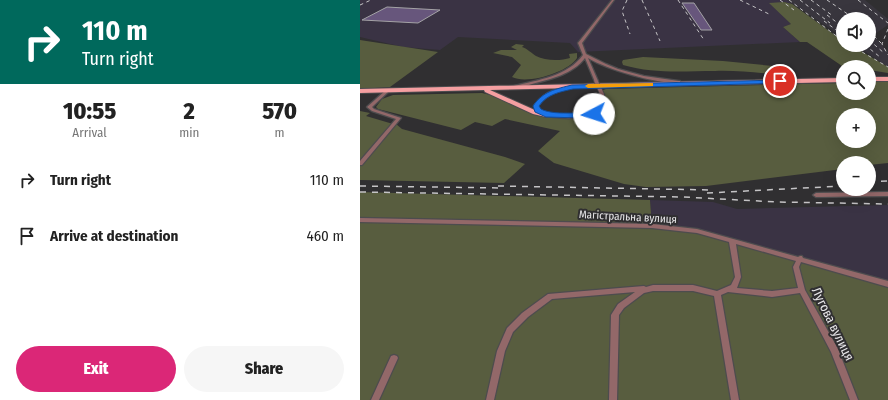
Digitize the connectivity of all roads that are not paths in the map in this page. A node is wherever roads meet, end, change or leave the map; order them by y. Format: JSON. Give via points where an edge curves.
{"nodes":[{"id":1,"x":614,"y":0,"type":"edge"},
{"id":2,"x":585,"y":55,"type":"junction"},
{"id":3,"x":876,"y":79,"type":"edge"},
{"id":4,"x":887,"y":79,"type":"edge"},
{"id":5,"x":836,"y":80,"type":"edge"},
{"id":6,"x":702,"y":83,"type":"junction"},
{"id":7,"x":572,"y":87,"type":"junction"},
{"id":8,"x":510,"y":88,"type":"junction"},
{"id":9,"x":476,"y":89,"type":"junction"},
{"id":10,"x":360,"y":91,"type":"edge"},
{"id":11,"x":386,"y":92,"type":"junction"},
{"id":12,"x":546,"y":115,"type":"junction"},
{"id":13,"x":360,"y":164,"type":"edge"},
{"id":14,"x":888,"y":194,"type":"edge"},
{"id":15,"x":816,"y":195,"type":"dead end"},
{"id":16,"x":360,"y":220,"type":"edge"},
{"id":17,"x":732,"y":240,"type":"junction"},
{"id":18,"x":800,"y":258,"type":"junction"},
{"id":19,"x":888,"y":284,"type":"edge"},
{"id":20,"x":654,"y":288,"type":"junction"},
{"id":21,"x":726,"y":290,"type":"junction"},
{"id":22,"x":802,"y":290,"type":"junction"},
{"id":23,"x":716,"y":294,"type":"junction"},
{"id":24,"x":394,"y":358,"type":"dead end"},
{"id":25,"x":613,"y":396,"type":"edge"},
{"id":26,"x":375,"y":400,"type":"edge"},
{"id":27,"x":490,"y":400,"type":"edge"},
{"id":28,"x":735,"y":400,"type":"edge"},
{"id":29,"x":854,"y":400,"type":"edge"}],
"edges":[{"from":1,"to":2,"type":"street","via":[[581,41]]},
{"from":2,"to":6,"type":"street","via":[[601,64],[647,77],[669,82]]},
{"from":2,"to":8,"type":"street","via":[[580,64],[569,70]]},
{"from":2,"to":12,"type":"street","bridge":true,"via":[[602,94],[603,107],[597,113],[582,116]]},
{"from":3,"to":4,"type":"main road"},
{"from":5,"to":6,"type":"main road"},
{"from":6,"to":7,"type":"main road"},
{"from":7,"to":8,"type":"main road"},
{"from":7,"to":12,"type":"street","via":[[553,91],[541,99],[536,109]]},
{"from":8,"to":9,"type":"main road"},
{"from":9,"to":11,"type":"main road"},
{"from":9,"to":12,"type":"main road","via":[[493,93]]},
{"from":10,"to":11,"type":"main road"},
{"from":11,"to":13,"type":"street","via":[[369,107],[399,118]]},
{"from":14,"to":15,"type":"street"},
{"from":16,"to":17,"type":"street","name":"Магістральна вулиця","via":[[652,226],[697,231]]},
{"from":17,"to":18,"type":"street","name":"Магістральна вулиця"},
{"from":17,"to":21,"type":"street","via":[[738,277],[734,287]]},
{"from":18,"to":19,"type":"street","name":"Магістральна вулиця"},
{"from":18,"to":22,"type":"street","name":"Лугова вулиця","via":[[796,267]]},
{"from":20,"to":23,"type":"street","via":[[693,288]]},
{"from":20,"to":25,"type":"street","via":[[642,291],[631,298],[621,306],[615,316]]},
{"from":20,"to":27,"type":"street","via":[[550,296],[510,330],[501,351]]},
{"from":21,"to":22,"type":"street","via":[[772,294]]},
{"from":21,"to":23,"type":"street"},
{"from":22,"to":29,"type":"street","name":"Лугова вулиця","via":[[835,351]]},
{"from":23,"to":28,"type":"street"},
{"from":24,"to":26,"type":"street"}]}
